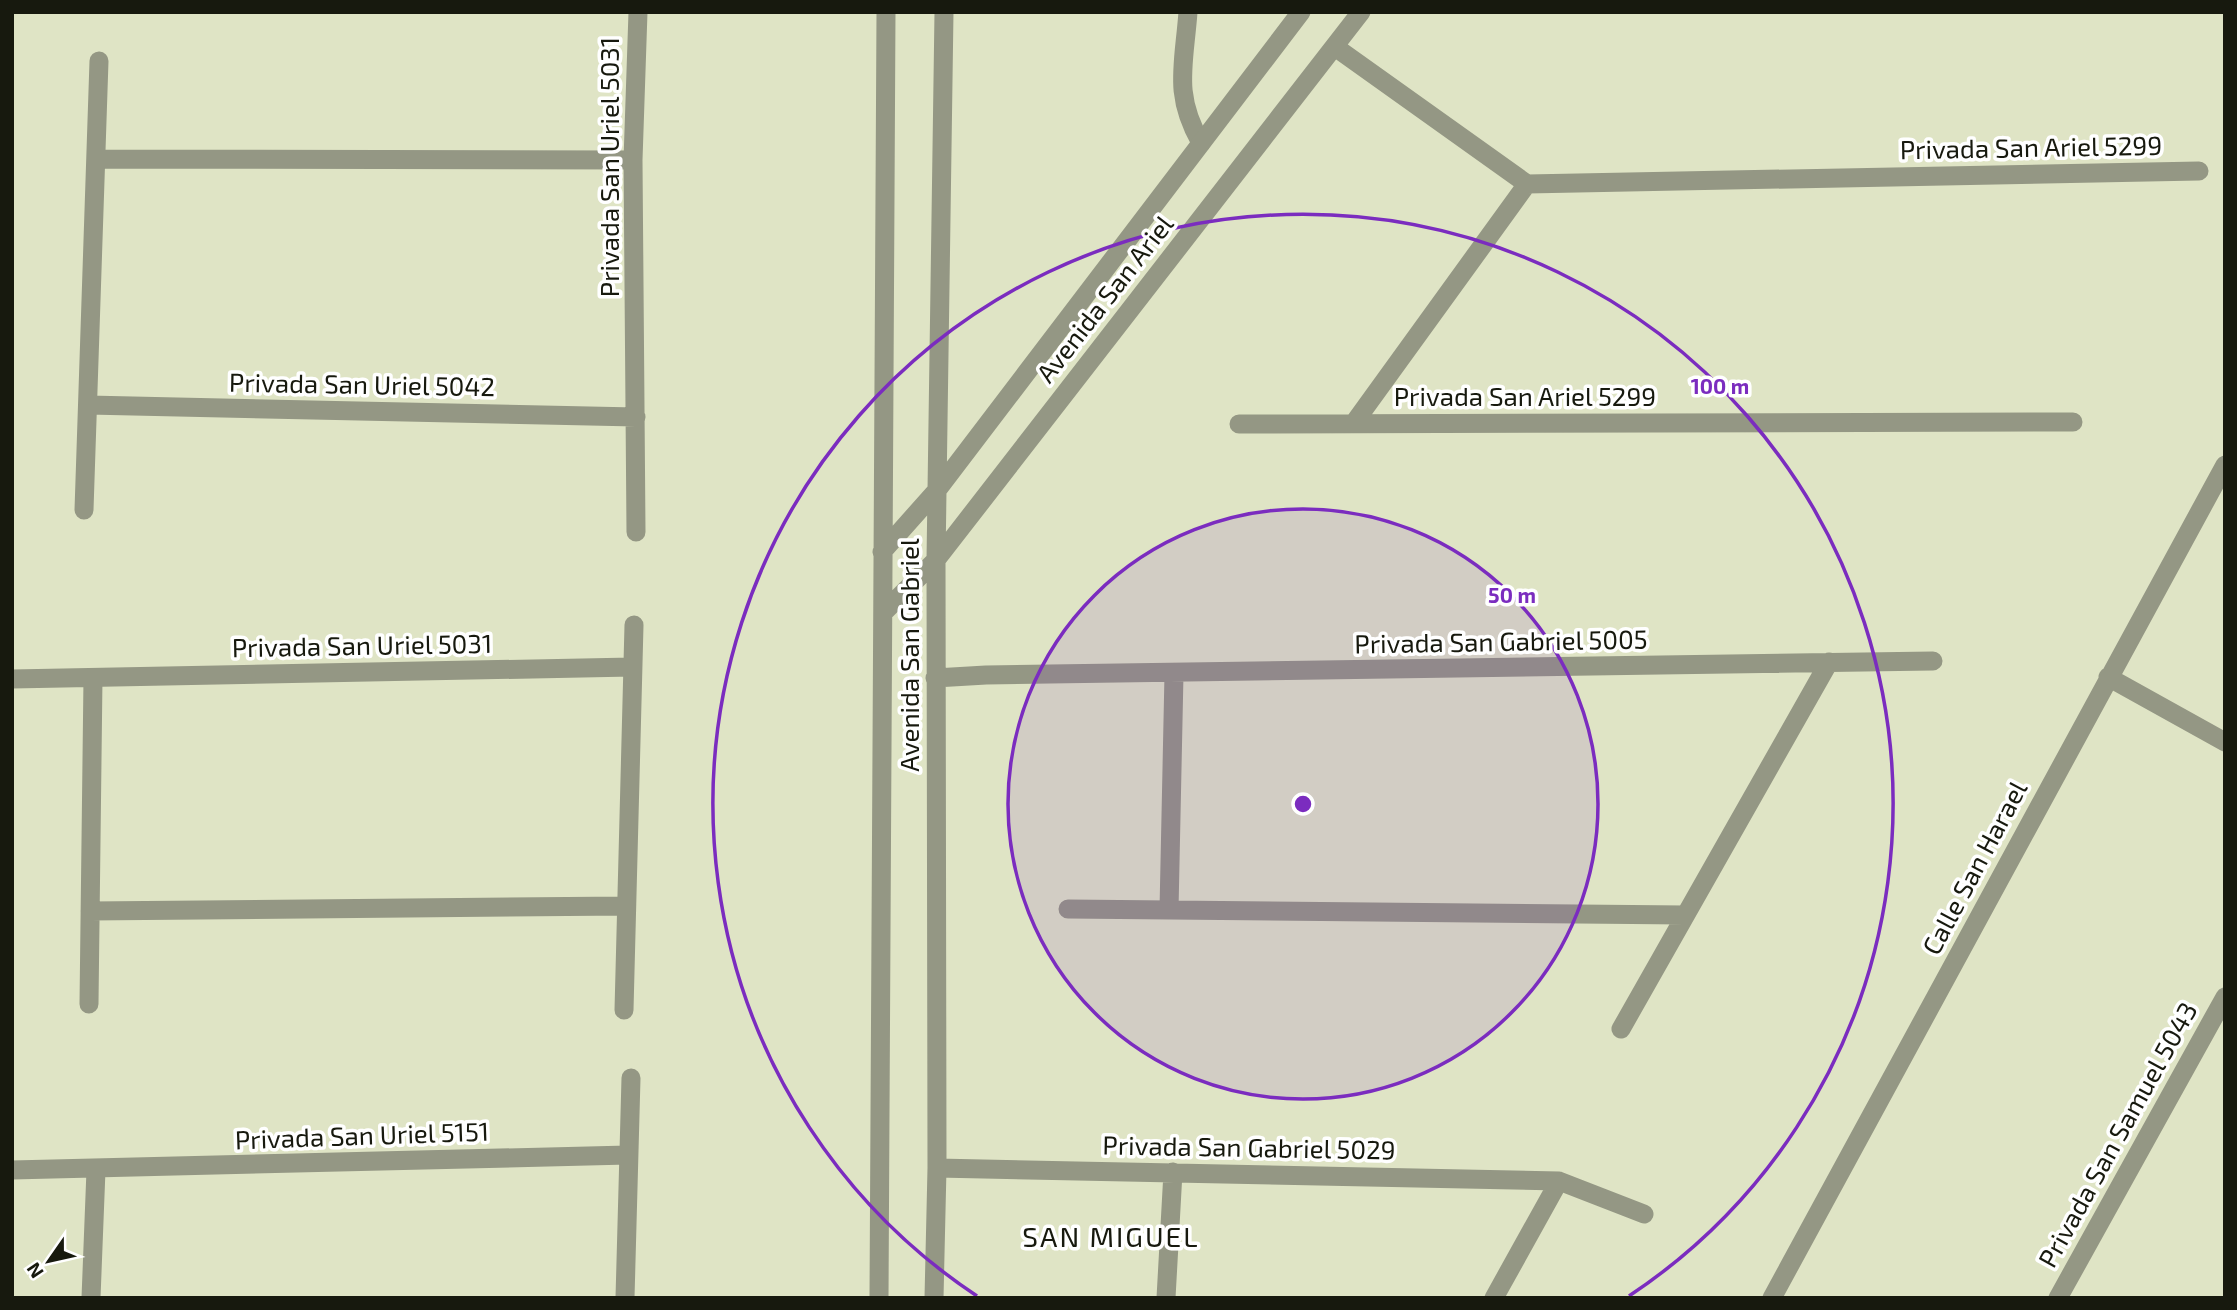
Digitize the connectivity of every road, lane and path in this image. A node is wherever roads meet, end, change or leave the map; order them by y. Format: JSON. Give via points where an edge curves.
{"nodes":[{"id":1,"x":638,"y":12,"type":"edge"},
{"id":2,"x":886,"y":12,"type":"edge"},
{"id":3,"x":944,"y":12,"type":"edge"},
{"id":4,"x":1188,"y":12,"type":"edge"},
{"id":5,"x":1301,"y":12,"type":"edge"},
{"id":6,"x":1361,"y":12,"type":"edge"},
{"id":7,"x":1335,"y":47,"type":"junction"},
{"id":8,"x":99,"y":61,"type":"dead end"},
{"id":9,"x":1202,"y":143,"type":"junction"},
{"id":10,"x":96,"y":159,"type":"junction"},
{"id":11,"x":633,"y":160,"type":"junction"},
{"id":12,"x":2199,"y":171,"type":"dead end"},
{"id":13,"x":1527,"y":184,"type":"junction"},
{"id":14,"x":88,"y":405,"type":"junction"},
{"id":15,"x":636,"y":417,"type":"junction"},
{"id":16,"x":2073,"y":422,"type":"dead end"},
{"id":17,"x":1354,"y":423,"type":"junction"},
{"id":18,"x":1239,"y":424,"type":"dead end"},
{"id":19,"x":2225,"y":465,"type":"edge"},
{"id":20,"x":938,"y":489,"type":"junction"},
{"id":21,"x":85,"y":510,"type":"dead end"},
{"id":22,"x":636,"y":532,"type":"dead end"},
{"id":23,"x":882,"y":552,"type":"junction"},
{"id":24,"x":936,"y":560,"type":"junction"},
{"id":25,"x":883,"y":613,"type":"junction"},
{"id":26,"x":634,"y":625,"type":"dead end"},
{"id":27,"x":1933,"y":661,"type":"dead end"},
{"id":28,"x":1829,"y":662,"type":"junction"},
{"id":29,"x":632,"y":667,"type":"junction"},
{"id":30,"x":1174,"y":674,"type":"junction"},
{"id":31,"x":2108,"y":677,"type":"junction"},
{"id":32,"x":93,"y":678,"type":"junction"},
{"id":33,"x":935,"y":678,"type":"junction"},
{"id":34,"x":12,"y":679,"type":"edge"},
{"id":35,"x":2225,"y":742,"type":"edge"},
{"id":36,"x":626,"y":906,"type":"junction"},
{"id":37,"x":1068,"y":909,"type":"dead end"},
{"id":38,"x":1169,"y":910,"type":"junction"},
{"id":39,"x":90,"y":911,"type":"junction"},
{"id":40,"x":1685,"y":915,"type":"junction"},
{"id":41,"x":2225,"y":997,"type":"edge"},
{"id":42,"x":89,"y":1004,"type":"dead end"},
{"id":43,"x":624,"y":1010,"type":"dead end"},
{"id":44,"x":1620,"y":1029,"type":"dead end"},
{"id":45,"x":631,"y":1079,"type":"dead end"},
{"id":46,"x":628,"y":1155,"type":"junction"},
{"id":47,"x":937,"y":1168,"type":"junction"},
{"id":48,"x":12,"y":1170,"type":"edge"},
{"id":49,"x":96,"y":1170,"type":"junction"},
{"id":50,"x":1173,"y":1172,"type":"junction"},
{"id":51,"x":1559,"y":1181,"type":"junction"},
{"id":52,"x":1644,"y":1214,"type":"dead end"},
{"id":53,"x":91,"y":1298,"type":"edge"},
{"id":54,"x":625,"y":1298,"type":"edge"},
{"id":55,"x":879,"y":1298,"type":"edge"},
{"id":56,"x":934,"y":1298,"type":"edge"},
{"id":57,"x":1166,"y":1298,"type":"edge"},
{"id":58,"x":1494,"y":1298,"type":"edge"},
{"id":59,"x":1772,"y":1298,"type":"edge"},
{"id":60,"x":2057,"y":1298,"type":"edge"}],
"edges":[{"from":1,"to":11,"type":"street","name":"Privada San Uriel 5031"},
{"from":2,"to":23,"type":"street","name":"Avenida San Gabriel"},
{"from":3,"to":20,"type":"street","name":"Avenida San Gabriel"},
{"from":4,"to":9,"type":"street","via":[[1182,97]]},
{"from":5,"to":9,"type":"street","name":"Avenida San Ariel"},
{"from":6,"to":7,"type":"street","name":"Avenida San Ariel"},
{"from":7,"to":13,"type":"street"},
{"from":7,"to":24,"type":"street","name":"Avenida San Ariel"},
{"from":8,"to":10,"type":"street"},
{"from":9,"to":20,"type":"street","name":"Avenida San Ariel"},
{"from":10,"to":11,"type":"street"},
{"from":10,"to":14,"type":"street"},
{"from":11,"to":15,"type":"street","name":"Privada San Uriel 5031"},
{"from":12,"to":13,"type":"street","name":"Privada San Ariel 5299"},
{"from":13,"to":17,"type":"street","name":"Privada San Ariel 5299"},
{"from":14,"to":15,"type":"street","name":"Privada San Uriel 5042"},
{"from":14,"to":21,"type":"street"},
{"from":15,"to":22,"type":"street","name":"Privada San Uriel 5031"},
{"from":16,"to":17,"type":"street","name":"Privada San Ariel 5299"},
{"from":17,"to":18,"type":"street","name":"Privada San Ariel 5299"},
{"from":19,"to":31,"type":"street","name":"Calle San Harael"},
{"from":20,"to":23,"type":"street","name":"Avenida San Ariel"},
{"from":20,"to":24,"type":"street","name":"Avenida San Gabriel"},
{"from":23,"to":25,"type":"street","name":"Avenida San Gabriel"},
{"from":24,"to":25,"type":"street","name":"Avenida San Ariel"},
{"from":24,"to":33,"type":"street","name":"Avenida San Gabriel"},
{"from":25,"to":55,"type":"street","name":"Avenida San Gabriel"},
{"from":26,"to":29,"type":"street"},
{"from":27,"to":28,"type":"street","name":"Privada San Gabriel 5005"},
{"from":28,"to":30,"type":"street","name":"Privada San Gabriel 5005"},
{"from":28,"to":40,"type":"street"},
{"from":29,"to":32,"type":"street","name":"Privada San Uriel 5031"},
{"from":29,"to":36,"type":"street"},
{"from":30,"to":33,"type":"street","name":"Privada San Gabriel 5005"},
{"from":30,"to":38,"type":"street"},
{"from":31,"to":35,"type":"street"},
{"from":31,"to":59,"type":"street","name":"Calle San Harael"},
{"from":32,"to":34,"type":"street","name":"Privada San Uriel 5031"},
{"from":32,"to":39,"type":"street"},
{"from":33,"to":47,"type":"street","name":"Avenida San Gabriel"},
{"from":36,"to":39,"type":"street"},
{"from":36,"to":43,"type":"street"},
{"from":37,"to":38,"type":"street"},
{"from":38,"to":40,"type":"street"},
{"from":39,"to":42,"type":"street"},
{"from":40,"to":44,"type":"street"},
{"from":41,"to":60,"type":"street","name":"Privada San Samuel 5043"},
{"from":45,"to":46,"type":"street"},
{"from":46,"to":49,"type":"street","name":"Privada San Uriel 5151"},
{"from":46,"to":54,"type":"street"},
{"from":47,"to":50,"type":"street","name":"Privada San Gabriel 5029"},
{"from":47,"to":56,"type":"street","name":"Avenida San Gabriel"},
{"from":48,"to":49,"type":"street","name":"Privada San Uriel 5151"},
{"from":49,"to":53,"type":"street"},
{"from":50,"to":51,"type":"street","name":"Privada San Gabriel 5029"},
{"from":50,"to":57,"type":"street"},
{"from":51,"to":52,"type":"street","name":"Privada San Gabriel 5029"},
{"from":51,"to":58,"type":"street"}]}
